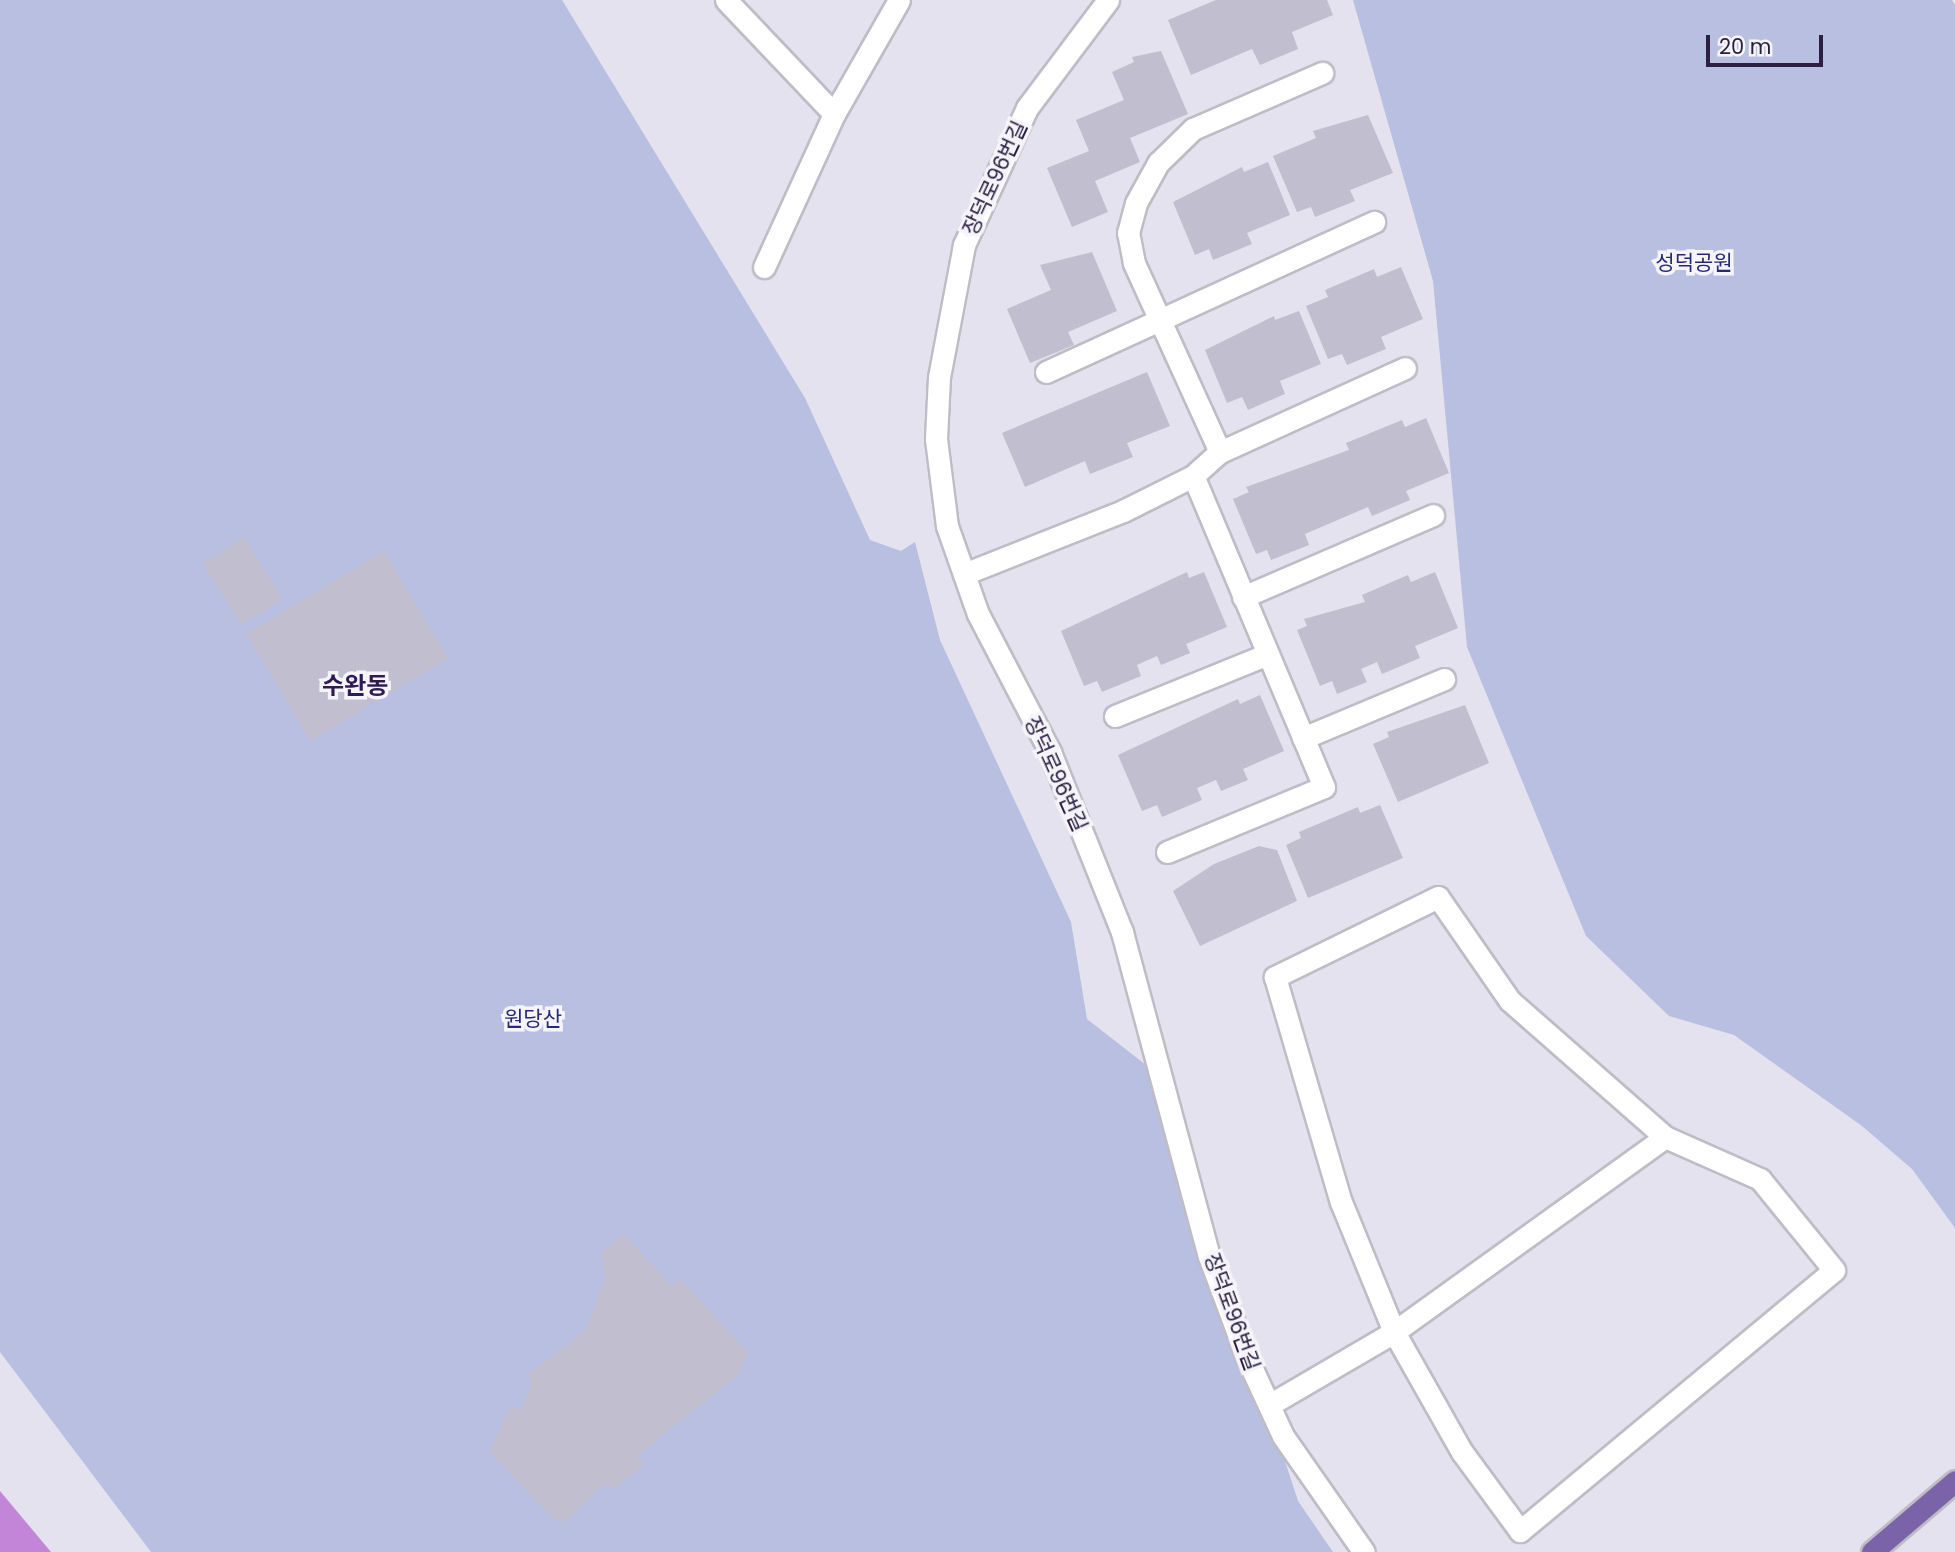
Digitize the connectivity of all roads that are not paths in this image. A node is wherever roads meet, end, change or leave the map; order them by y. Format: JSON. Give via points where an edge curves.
{"nodes":[{"id":1,"x":726,"y":0,"type":"edge"},
{"id":2,"x":899,"y":0,"type":"edge"},
{"id":3,"x":1108,"y":0,"type":"edge"},
{"id":4,"x":1322,"y":72,"type":"dead end"},
{"id":5,"x":834,"y":114,"type":"junction"},
{"id":6,"x":1374,"y":222,"type":"dead end"},
{"id":7,"x":764,"y":267,"type":"dead end"},
{"id":8,"x":1159,"y":323,"type":"junction"},
{"id":9,"x":1405,"y":368,"type":"dead end"},
{"id":10,"x":1046,"y":372,"type":"dead end"},
{"id":11,"x":1220,"y":452,"type":"junction"},
{"id":12,"x":1193,"y":477,"type":"junction"},
{"id":13,"x":1433,"y":516,"type":"dead end"},
{"id":14,"x":964,"y":574,"type":"junction"},
{"id":15,"x":1244,"y":597,"type":"junction"},
{"id":16,"x":1268,"y":654,"type":"junction"},
{"id":17,"x":1444,"y":679,"type":"dead end"},
{"id":18,"x":1115,"y":716,"type":"dead end"},
{"id":19,"x":1303,"y":738,"type":"junction"},
{"id":20,"x":1167,"y":852,"type":"dead end"},
{"id":21,"x":1665,"y":1137,"type":"junction"},
{"id":22,"x":1394,"y":1332,"type":"junction"},
{"id":23,"x":1269,"y":1405,"type":"junction"},
{"id":24,"x":1955,"y":1481,"type":"edge"},
{"id":25,"x":1364,"y":1552,"type":"edge"},
{"id":26,"x":1872,"y":1552,"type":"edge"}],
"edges":[{"from":1,"to":5,"type":"street"},
{"from":2,"to":5,"type":"street"},
{"from":3,"to":14,"type":"street","name":"장덕로96번길","via":[[1027,108],[964,245],[939,377],[936,439],[947,526]]},
{"from":4,"to":8,"type":"street","via":[[1193,129],[1158,163],[1128,233]]},
{"from":5,"to":7,"type":"street"},
{"from":6,"to":8,"type":"street"},
{"from":8,"to":10,"type":"street"},
{"from":8,"to":11,"type":"street"},
{"from":9,"to":11,"type":"street"},
{"from":11,"to":12,"type":"street"},
{"from":12,"to":14,"type":"street","via":[[1013,559]]},
{"from":12,"to":15,"type":"street"},
{"from":13,"to":15,"type":"street"},
{"from":14,"to":23,"type":"street","name":"장덕로96번길","via":[[1050,752],[1122,932],[1209,1256]]},
{"from":15,"to":16,"type":"street"},
{"from":16,"to":18,"type":"street"},
{"from":16,"to":19,"type":"street"},
{"from":17,"to":19,"type":"street"},
{"from":19,"to":20,"type":"street","via":[[1324,788]]},
{"from":21,"to":22,"type":"street"},
{"from":21,"to":22,"type":"street","via":[[1760,1179],[1834,1270],[1520,1531],[1462,1452]]},
{"from":21,"to":22,"type":"street","via":[[1510,1001],[1438,897],[1275,977],[1341,1202]]},
{"from":22,"to":23,"type":"street"},
{"from":23,"to":25,"type":"street","name":"장덕로96번길","via":[[1283,1436]]},
{"from":24,"to":26,"type":"main road"}]}
